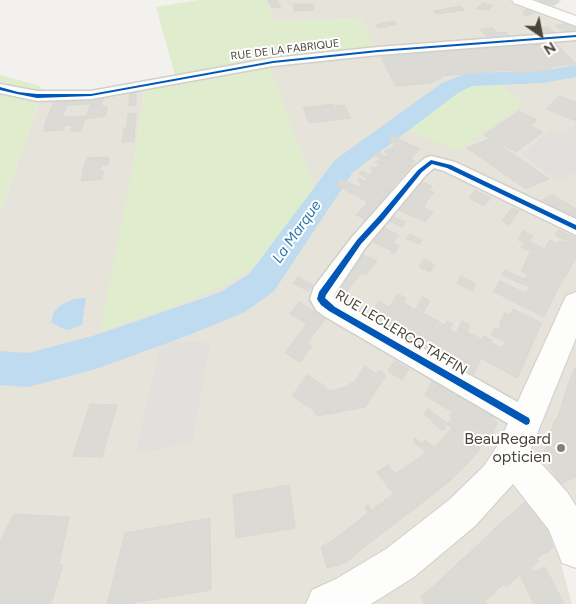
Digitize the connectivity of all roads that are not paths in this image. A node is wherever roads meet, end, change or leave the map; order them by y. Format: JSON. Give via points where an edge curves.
{"nodes":[{"id":1,"x":519,"y":0,"type":"edge"},
{"id":2,"x":576,"y":21,"type":"edge"},
{"id":3,"x":576,"y":36,"type":"edge"},
{"id":4,"x":0,"y":88,"type":"edge"},
{"id":5,"x":576,"y":228,"type":"edge"},
{"id":6,"x":576,"y":304,"type":"edge"},
{"id":7,"x":526,"y":421,"type":"junction"},
{"id":8,"x":511,"y":455,"type":"junction"},
{"id":9,"x":576,"y":549,"type":"edge"},
{"id":10,"x":326,"y":604,"type":"edge"}],
"edges":[{"from":1,"to":2,"type":"street"},
{"from":3,"to":4,"type":"street","name":"RUE DE LA FABRIQUE","via":[[273,62],[84,95],[37,96]]},
{"from":5,"to":7,"type":"street","name":"RUE LECLERCQ TAFFIN","via":[[449,166],[431,162],[359,242],[322,294],[321,299],[332,308]]},
{"from":6,"to":7,"type":"street"},
{"from":7,"to":8,"type":"street"},
{"from":8,"to":9,"type":"street","via":[[554,505]]},
{"from":8,"to":10,"type":"street","via":[[479,496],[440,532],[378,578]]}]}
